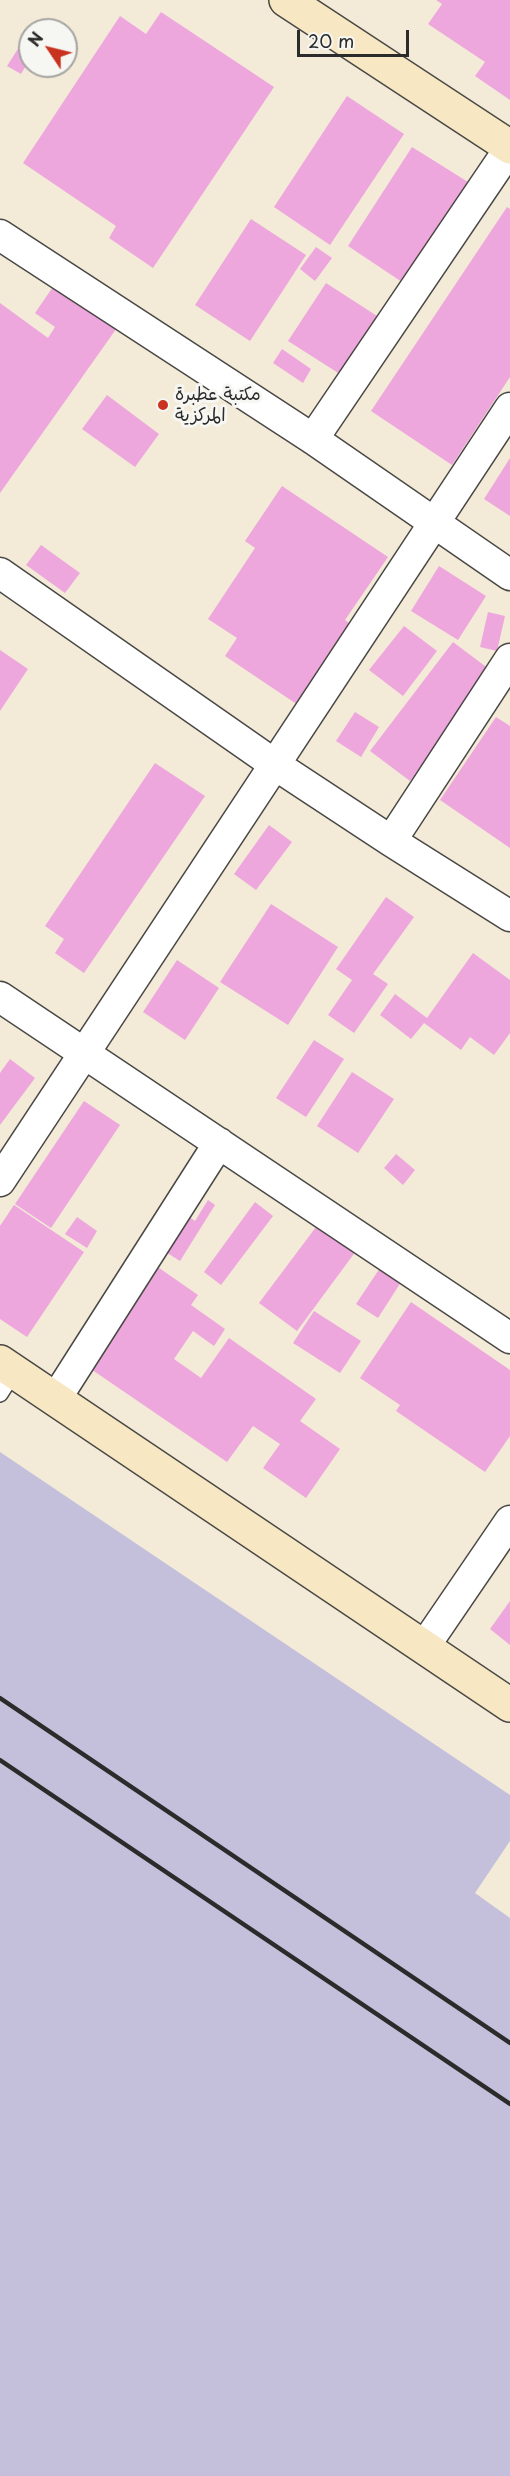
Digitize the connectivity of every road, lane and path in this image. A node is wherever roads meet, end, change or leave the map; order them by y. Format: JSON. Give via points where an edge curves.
{"nodes":[{"id":1,"x":306,"y":5,"type":"edge"},
{"id":2,"x":510,"y":147,"type":"edge"},
{"id":3,"x":0,"y":235,"type":"edge"},
{"id":4,"x":510,"y":408,"type":"edge"},
{"id":5,"x":314,"y":439,"type":"junction"},
{"id":6,"x":432,"y":523,"type":"junction"},
{"id":7,"x":0,"y":573,"type":"edge"},
{"id":8,"x":510,"y":575,"type":"edge"},
{"id":9,"x":510,"y":659,"type":"edge"},
{"id":10,"x":274,"y":764,"type":"junction"},
{"id":11,"x":390,"y":841,"type":"junction"},
{"id":12,"x":510,"y":916,"type":"edge"},
{"id":13,"x":0,"y":996,"type":"edge"},
{"id":14,"x":85,"y":1053,"type":"junction"},
{"id":15,"x":219,"y":1143,"type":"junction"},
{"id":16,"x":0,"y":1181,"type":"edge"},
{"id":17,"x":510,"y":1338,"type":"edge"},
{"id":18,"x":5,"y":1376,"type":"edge"},
{"id":19,"x":55,"y":1400,"type":"junction"},
{"id":20,"x":510,"y":1521,"type":"edge"},
{"id":21,"x":424,"y":1647,"type":"junction"},
{"id":22,"x":510,"y":1705,"type":"edge"}],
"edges":[{"from":1,"to":2,"type":"main road"},
{"from":2,"to":5,"type":"street"},
{"from":3,"to":5,"type":"street"},
{"from":4,"to":6,"type":"street"},
{"from":5,"to":6,"type":"street"},
{"from":6,"to":8,"type":"street"},
{"from":6,"to":10,"type":"street"},
{"from":7,"to":10,"type":"street"},
{"from":9,"to":11,"type":"street"},
{"from":10,"to":11,"type":"street"},
{"from":10,"to":14,"type":"street"},
{"from":11,"to":12,"type":"street"},
{"from":13,"to":14,"type":"street"},
{"from":14,"to":15,"type":"street"},
{"from":14,"to":16,"type":"street"},
{"from":15,"to":17,"type":"street"},
{"from":15,"to":19,"type":"street"},
{"from":18,"to":19,"type":"main road"},
{"from":19,"to":21,"type":"main road"},
{"from":20,"to":21,"type":"street"},
{"from":21,"to":22,"type":"main road"}]}
